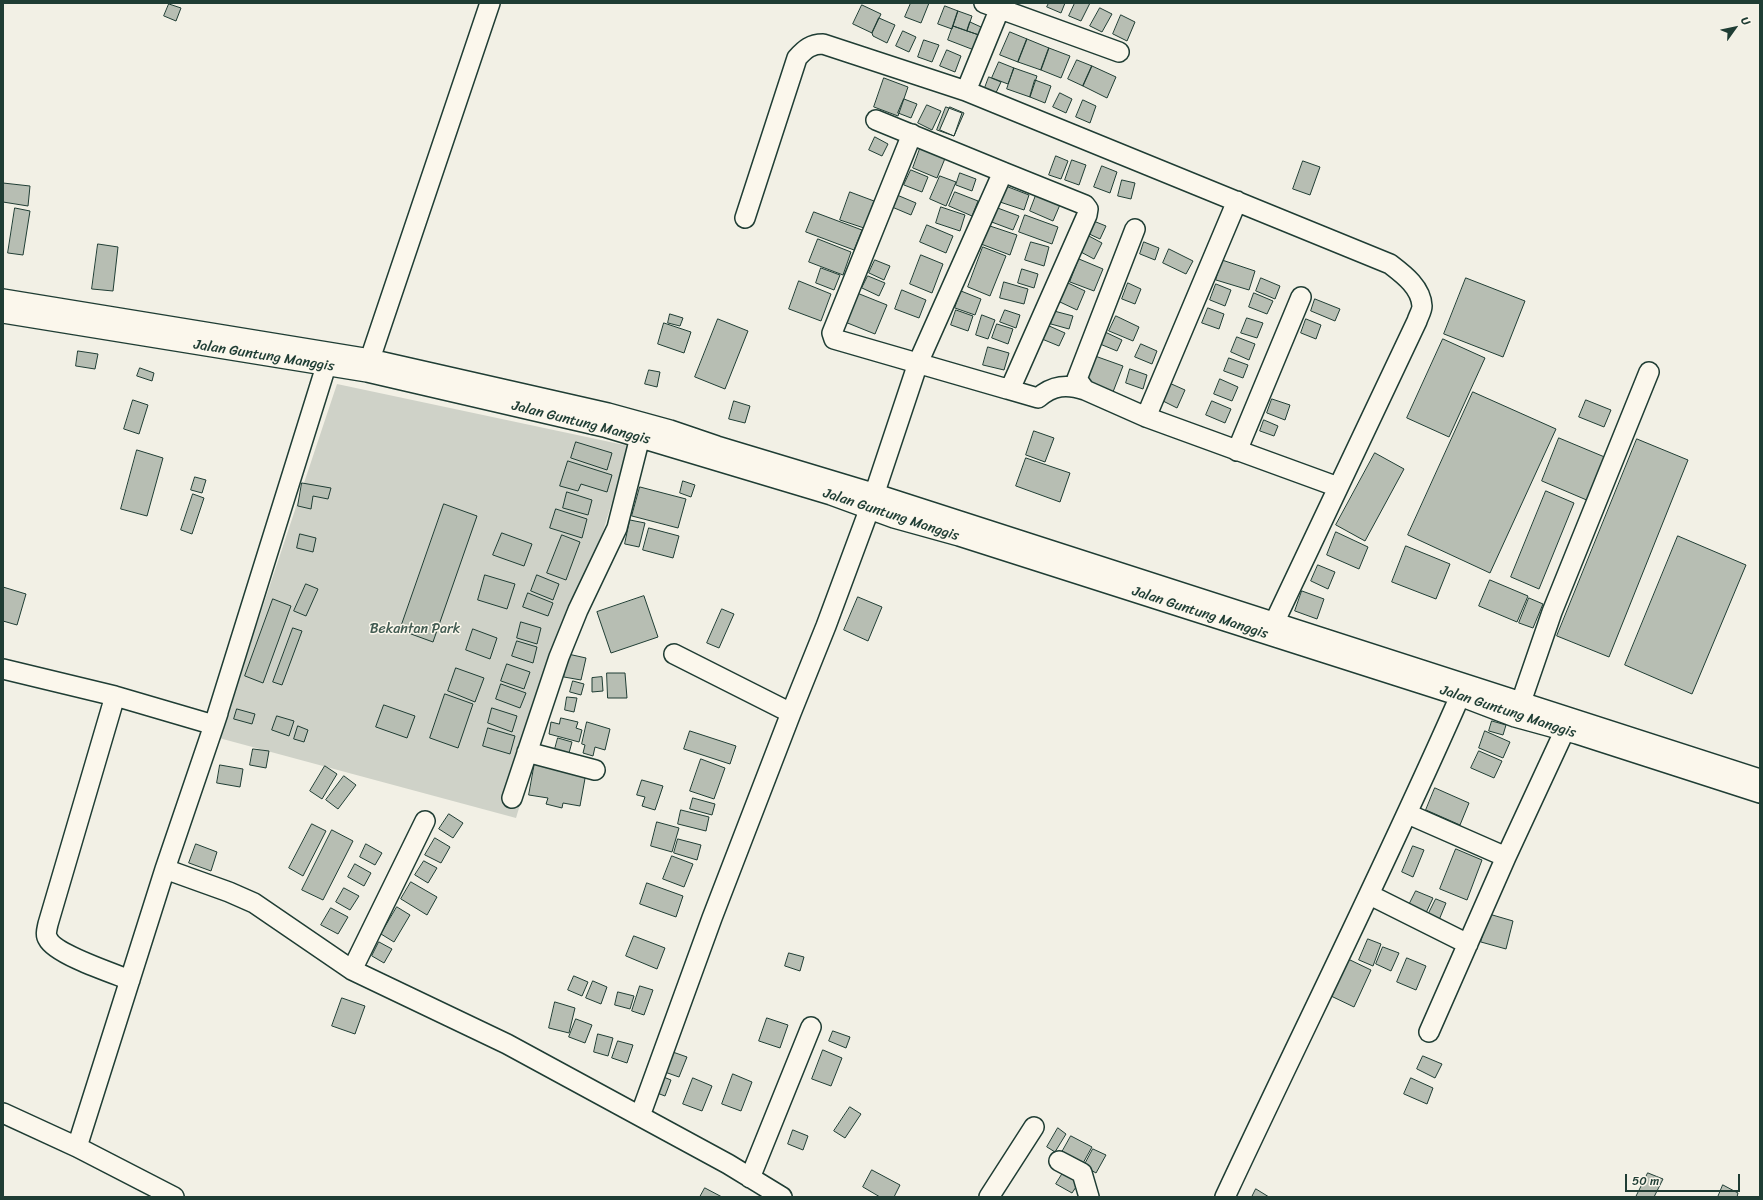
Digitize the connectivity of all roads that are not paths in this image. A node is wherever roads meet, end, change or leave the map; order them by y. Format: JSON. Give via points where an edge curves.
{"nodes":[{"id":1,"x":490,"y":3,"type":"edge"},
{"id":2,"x":996,"y":5,"type":"edge"},
{"id":3,"x":1119,"y":52,"type":"dead end"},
{"id":4,"x":966,"y":91,"type":"junction"},
{"id":5,"x":876,"y":120,"type":"dead end"},
{"id":6,"x":912,"y":134,"type":"junction"},
{"id":7,"x":1003,"y":172,"type":"junction"},
{"id":8,"x":1237,"y":201,"type":"junction"},
{"id":9,"x":745,"y":218,"type":"dead end"},
{"id":10,"x":1135,"y":229,"type":"dead end"},
{"id":11,"x":1301,"y":297,"type":"dead end"},
{"id":12,"x":3,"y":299,"type":"edge"},
{"id":13,"x":3,"y":313,"type":"edge"},
{"id":14,"x":370,"y":359,"type":"junction"},
{"id":15,"x":329,"y":362,"type":"junction"},
{"id":16,"x":918,"y":363,"type":"junction"},
{"id":17,"x":1649,"y":372,"type":"dead end"},
{"id":18,"x":1007,"y":389,"type":"junction"},
{"id":19,"x":1085,"y":390,"type":"junction"},
{"id":20,"x":576,"y":414,"type":"junction"},
{"id":21,"x":1146,"y":417,"type":"junction"},
{"id":22,"x":640,"y":437,"type":"junction"},
{"id":23,"x":1237,"y":451,"type":"junction"},
{"id":24,"x":1338,"y":487,"type":"junction"},
{"id":25,"x":871,"y":501,"type":"junction"},
{"id":26,"x":1274,"y":623,"type":"junction"},
{"id":27,"x":674,"y":654,"type":"dead end"},
{"id":28,"x":1354,"y":656,"type":"junction"},
{"id":29,"x":3,"y":669,"type":"edge"},
{"id":30,"x":115,"y":696,"type":"junction"},
{"id":31,"x":1460,"y":696,"type":"junction"},
{"id":32,"x":1521,"y":702,"type":"junction"},
{"id":33,"x":790,"y":713,"type":"junction"},
{"id":34,"x":214,"y":725,"type":"junction"},
{"id":35,"x":1564,"y":732,"type":"junction"},
{"id":36,"x":527,"y":752,"type":"junction"},
{"id":37,"x":596,"y":770,"type":"dead end"},
{"id":38,"x":1760,"y":778,"type":"edge"},
{"id":39,"x":1760,"y":793,"type":"edge"},
{"id":40,"x":512,"y":798,"type":"dead end"},
{"id":41,"x":1408,"y":814,"type":"junction"},
{"id":42,"x":425,"y":821,"type":"dead end"},
{"id":43,"x":1506,"y":857,"type":"junction"},
{"id":44,"x":165,"y":869,"type":"junction"},
{"id":45,"x":1370,"y":895,"type":"junction"},
{"id":46,"x":1468,"y":944,"type":"junction"},
{"id":47,"x":352,"y":970,"type":"junction"},
{"id":48,"x":130,"y":980,"type":"junction"},
{"id":49,"x":811,"y":1026,"type":"dead end"},
{"id":50,"x":1430,"y":1032,"type":"dead end"},
{"id":51,"x":3,"y":1113,"type":"edge"},
{"id":52,"x":640,"y":1116,"type":"junction"},
{"id":53,"x":1034,"y":1127,"type":"dead end"},
{"id":54,"x":77,"y":1147,"type":"junction"},
{"id":55,"x":1059,"y":1161,"type":"dead end"},
{"id":56,"x":750,"y":1178,"type":"junction"},
{"id":57,"x":174,"y":1197,"type":"edge"},
{"id":58,"x":782,"y":1197,"type":"edge"},
{"id":59,"x":988,"y":1197,"type":"edge"},
{"id":60,"x":1089,"y":1197,"type":"edge"},
{"id":61,"x":1225,"y":1197,"type":"edge"}],
"edges":[{"from":1,"to":14,"type":"street"},
{"from":2,"to":3,"type":"street"},
{"from":2,"to":4,"type":"street"},
{"from":4,"to":8,"type":"street"},
{"from":4,"to":9,"type":"street","via":[[823,44],[814,44],[805,49],[797,58]]},
{"from":5,"to":6,"type":"street"},
{"from":6,"to":7,"type":"street"},
{"from":6,"to":16,"type":"street","via":[[831,334],[834,339]]},
{"from":7,"to":16,"type":"street"},
{"from":7,"to":18,"type":"street","via":[[1088,208],[1012,386]]},
{"from":8,"to":21,"type":"street"},
{"from":8,"to":24,"type":"street","via":[[1390,264],[1407,277],[1418,292],[1422,306],[1417,321]]},
{"from":10,"to":19,"type":"street","via":[[1077,378]]},
{"from":11,"to":23,"type":"street"},
{"from":12,"to":15,"type":"street","name":"Jalan Guntung Manggis"},
{"from":13,"to":15,"type":"street","name":"Jalan Guntung Manggis"},
{"from":14,"to":15,"type":"street","name":"Jalan Guntung Manggis"},
{"from":14,"to":20,"type":"street","name":"Jalan Guntung Manggis"},
{"from":15,"to":20,"type":"street","name":"Jalan Guntung Manggis"},
{"from":15,"to":34,"type":"street"},
{"from":16,"to":18,"type":"street"},
{"from":16,"to":25,"type":"street"},
{"from":17,"to":32,"type":"street","via":[[1552,612]]},
{"from":18,"to":19,"type":"street","via":[[1038,398],[1056,387],[1072,386]]},
{"from":19,"to":21,"type":"street"},
{"from":20,"to":22,"type":"street","name":"Jalan Guntung Manggis"},
{"from":20,"to":25,"type":"street","name":"Jalan Guntung Manggis","via":[[670,430]]},
{"from":21,"to":23,"type":"street"},
{"from":22,"to":25,"type":"street","name":"Jalan Guntung Manggis","via":[[831,495]]},
{"from":22,"to":36,"type":"street","via":[[617,528],[578,610]]},
{"from":23,"to":24,"type":"street"},
{"from":24,"to":26,"type":"street"},
{"from":25,"to":26,"type":"street","name":"Jalan Guntung Manggis"},
{"from":25,"to":28,"type":"street","name":"Jalan Guntung Manggis","via":[[960,536]]},
{"from":25,"to":33,"type":"street","via":[[826,626]]},
{"from":26,"to":28,"type":"street","name":"Jalan Guntung Manggis"},
{"from":27,"to":33,"type":"street"},
{"from":28,"to":31,"type":"street","name":"Jalan Guntung Manggis"},
{"from":28,"to":32,"type":"street","name":"Jalan Guntung Manggis"},
{"from":29,"to":30,"type":"street"},
{"from":30,"to":34,"type":"street"},
{"from":30,"to":48,"type":"street","via":[[46,936],[61,952]]},
{"from":31,"to":35,"type":"street","name":"Jalan Guntung Manggis"},
{"from":31,"to":41,"type":"street"},
{"from":32,"to":38,"type":"street","name":"Jalan Guntung Manggis"},
{"from":33,"to":52,"type":"street"},
{"from":34,"to":44,"type":"street"},
{"from":35,"to":39,"type":"street","name":"Jalan Guntung Manggis"},
{"from":35,"to":43,"type":"street"},
{"from":36,"to":37,"type":"street"},
{"from":36,"to":40,"type":"street"},
{"from":41,"to":43,"type":"street"},
{"from":41,"to":45,"type":"street"},
{"from":42,"to":47,"type":"street"},
{"from":43,"to":46,"type":"street"},
{"from":44,"to":47,"type":"street","via":[[254,903]]},
{"from":44,"to":48,"type":"street"},
{"from":45,"to":46,"type":"street"},
{"from":45,"to":61,"type":"street"},
{"from":46,"to":50,"type":"street"},
{"from":47,"to":52,"type":"street","via":[[507,1044]]},
{"from":48,"to":54,"type":"street"},
{"from":49,"to":56,"type":"street"},
{"from":51,"to":54,"type":"street"},
{"from":52,"to":56,"type":"street"},
{"from":53,"to":59,"type":"street"},
{"from":54,"to":57,"type":"street"},
{"from":55,"to":60,"type":"street","via":[[1082,1173]]},
{"from":56,"to":58,"type":"street"}]}
